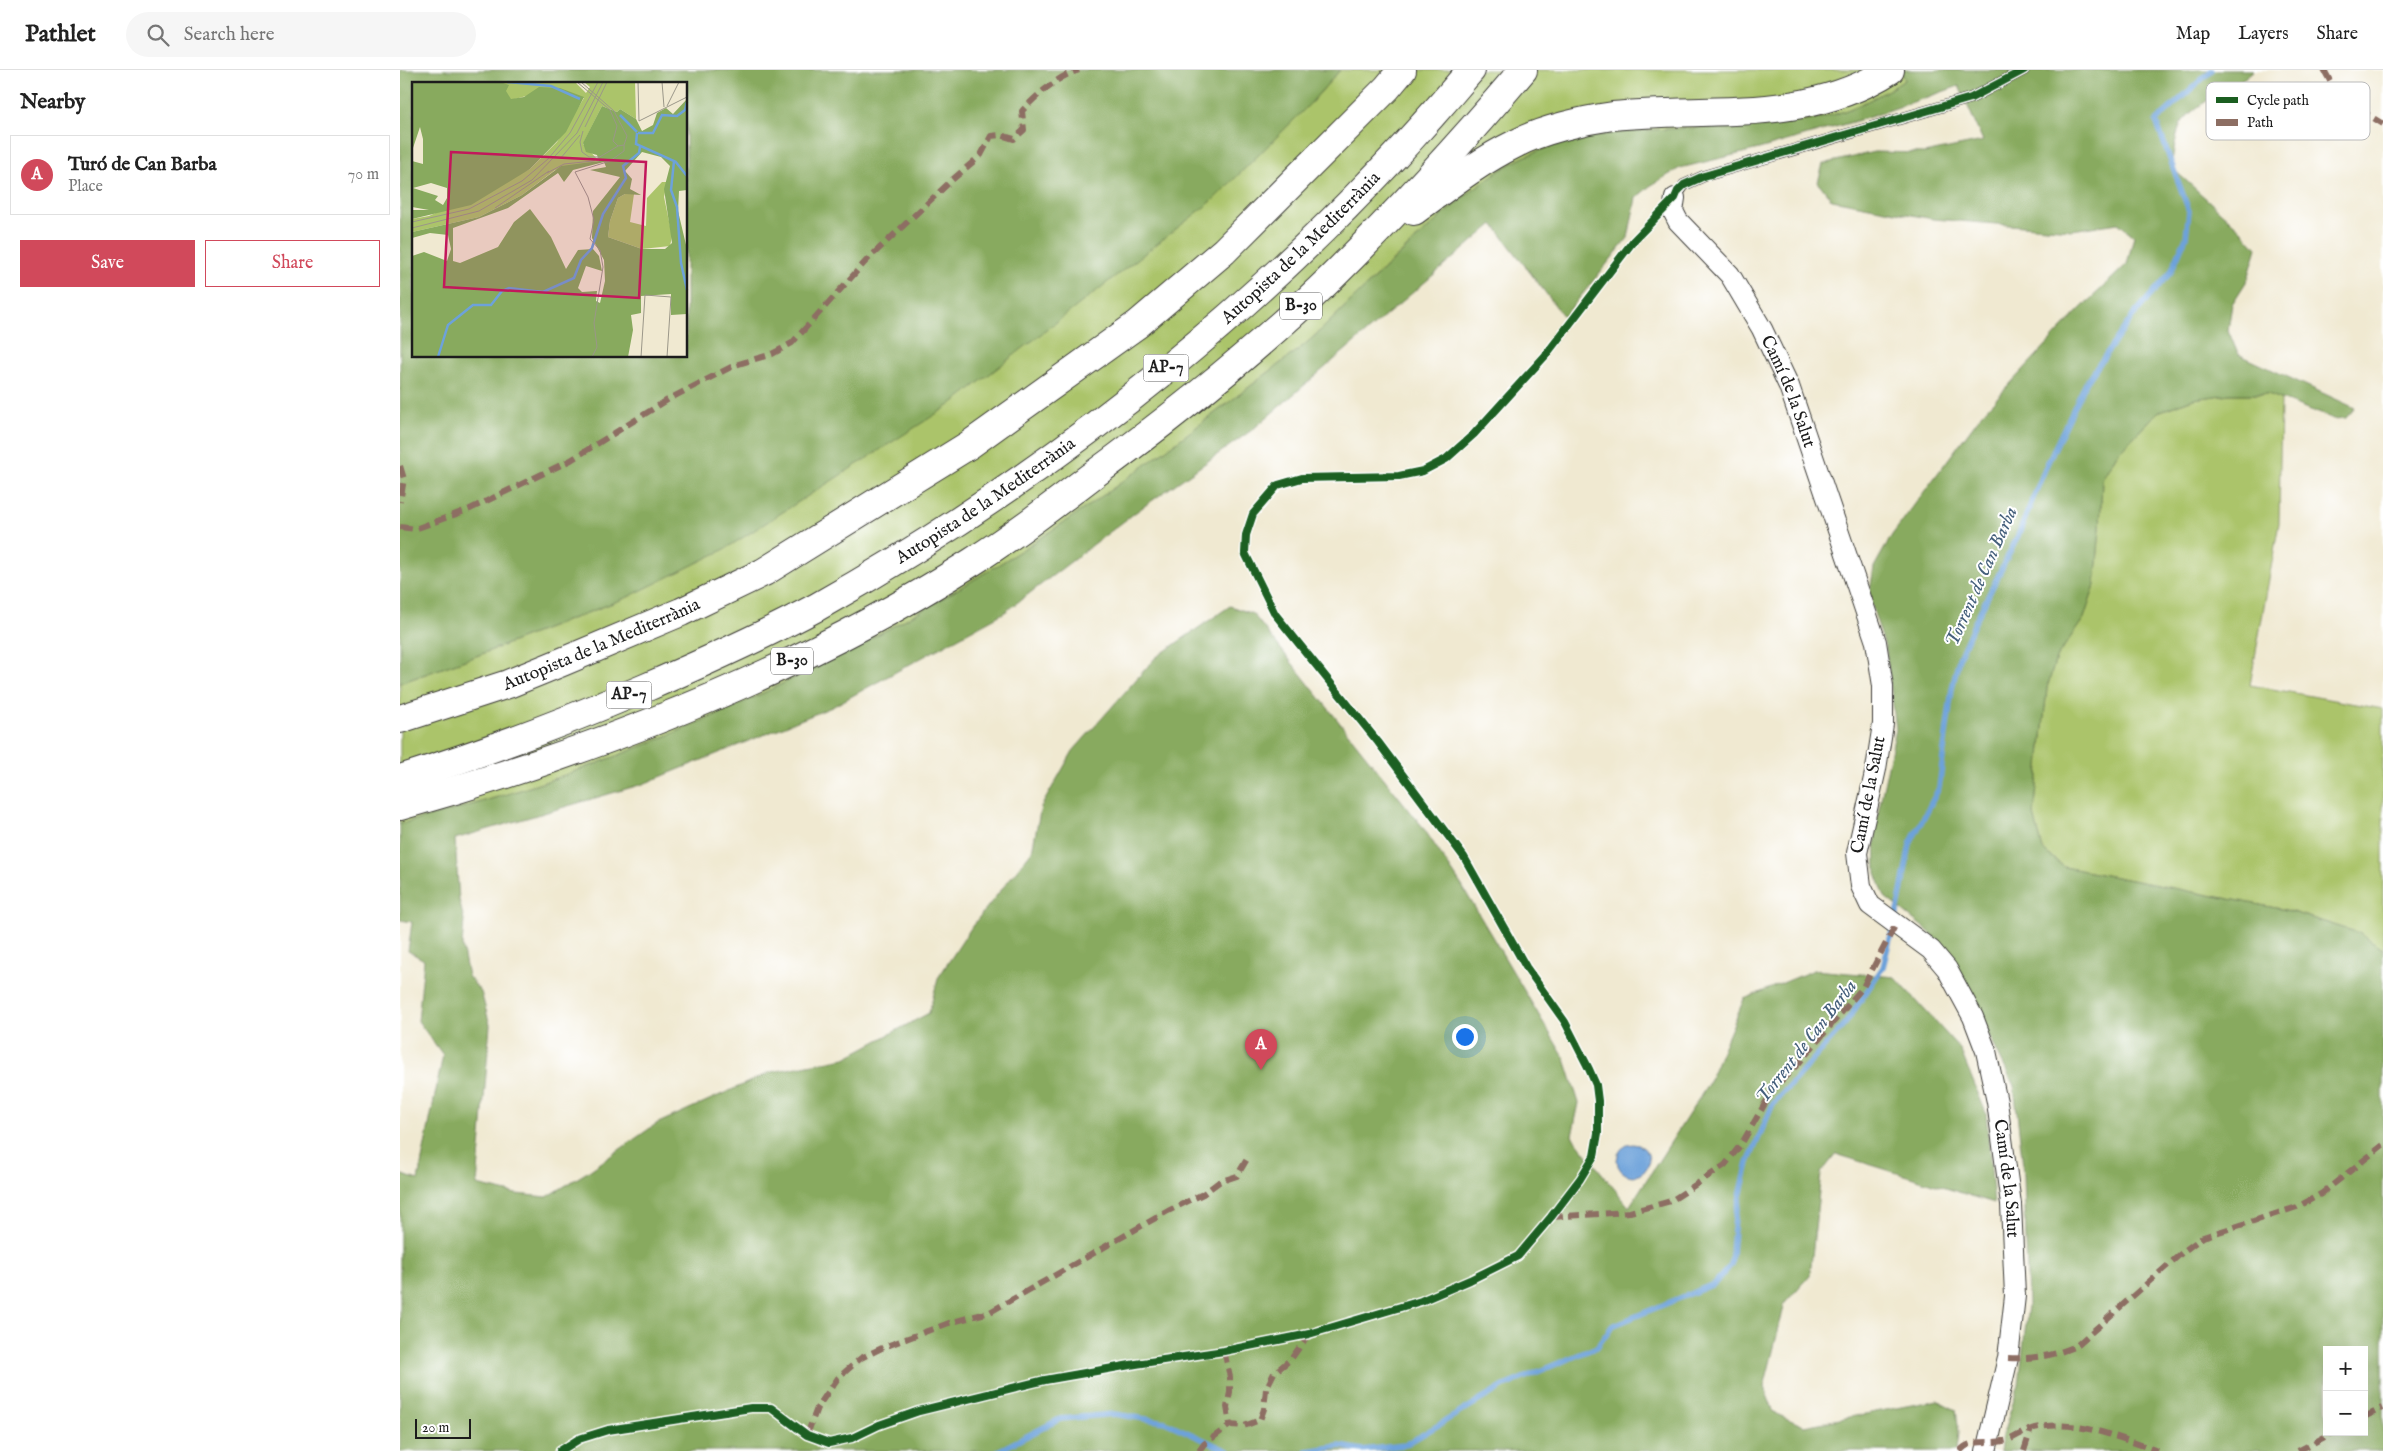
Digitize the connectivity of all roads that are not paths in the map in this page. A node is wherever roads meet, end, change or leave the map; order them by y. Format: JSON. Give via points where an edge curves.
{"nodes":[{"id":1,"x":1402,"y":70,"type":"edge"},
{"id":2,"x":1471,"y":70,"type":"edge"},
{"id":3,"x":1522,"y":70,"type":"edge"},
{"id":4,"x":1890,"y":70,"type":"edge"},
{"id":5,"x":2024,"y":70,"type":"edge"},
{"id":6,"x":1675,"y":198,"type":"joint"},
{"id":7,"x":1366,"y":241,"type":"junction"},
{"id":8,"x":400,"y":719,"type":"edge"},
{"id":9,"x":400,"y":779,"type":"edge"},
{"id":10,"x":400,"y":806,"type":"edge"},
{"id":11,"x":1986,"y":1451,"type":"edge"}],
"edges":[{"from":1,"to":8,"type":"highway","name":"Autopista de la Mediterrània","via":[[1224,251],[1138,324],[970,445],[764,572],[681,612],[508,684]]},
{"from":2,"to":9,"type":"highway","name":"Autopista de la Mediterrània","number":"AP-7","via":[[1379,175],[1234,312],[1030,474],[902,557],[814,608],[712,659],[575,718]]},
{"from":3,"to":7,"type":"highway","number":"B-30","via":[[1429,177]]},
{"from":4,"to":7,"type":"highway","via":[[1849,90],[1789,106],[1738,112],[1612,116],[1554,130],[1516,143],[1474,167],[1407,216]]},
{"from":5,"to":6,"type":"lane","via":[[1971,98],[1704,176],[1684,185]]},
{"from":6,"to":11,"type":"street","name":"Camí de la Salut","via":[[1673,211],[1678,221],[1730,275],[1762,329],[1789,386],[1876,642],[1883,686],[1883,724],[1856,853],[1864,896],[1870,905],[1932,950],[1947,969],[1986,1051],[1997,1102],[2011,1204],[2015,1296],[2008,1358]]},
{"from":7,"to":10,"type":"highway","number":"B-30","via":[[1284,322],[1145,438],[973,562],[784,665],[542,764]]}]}
